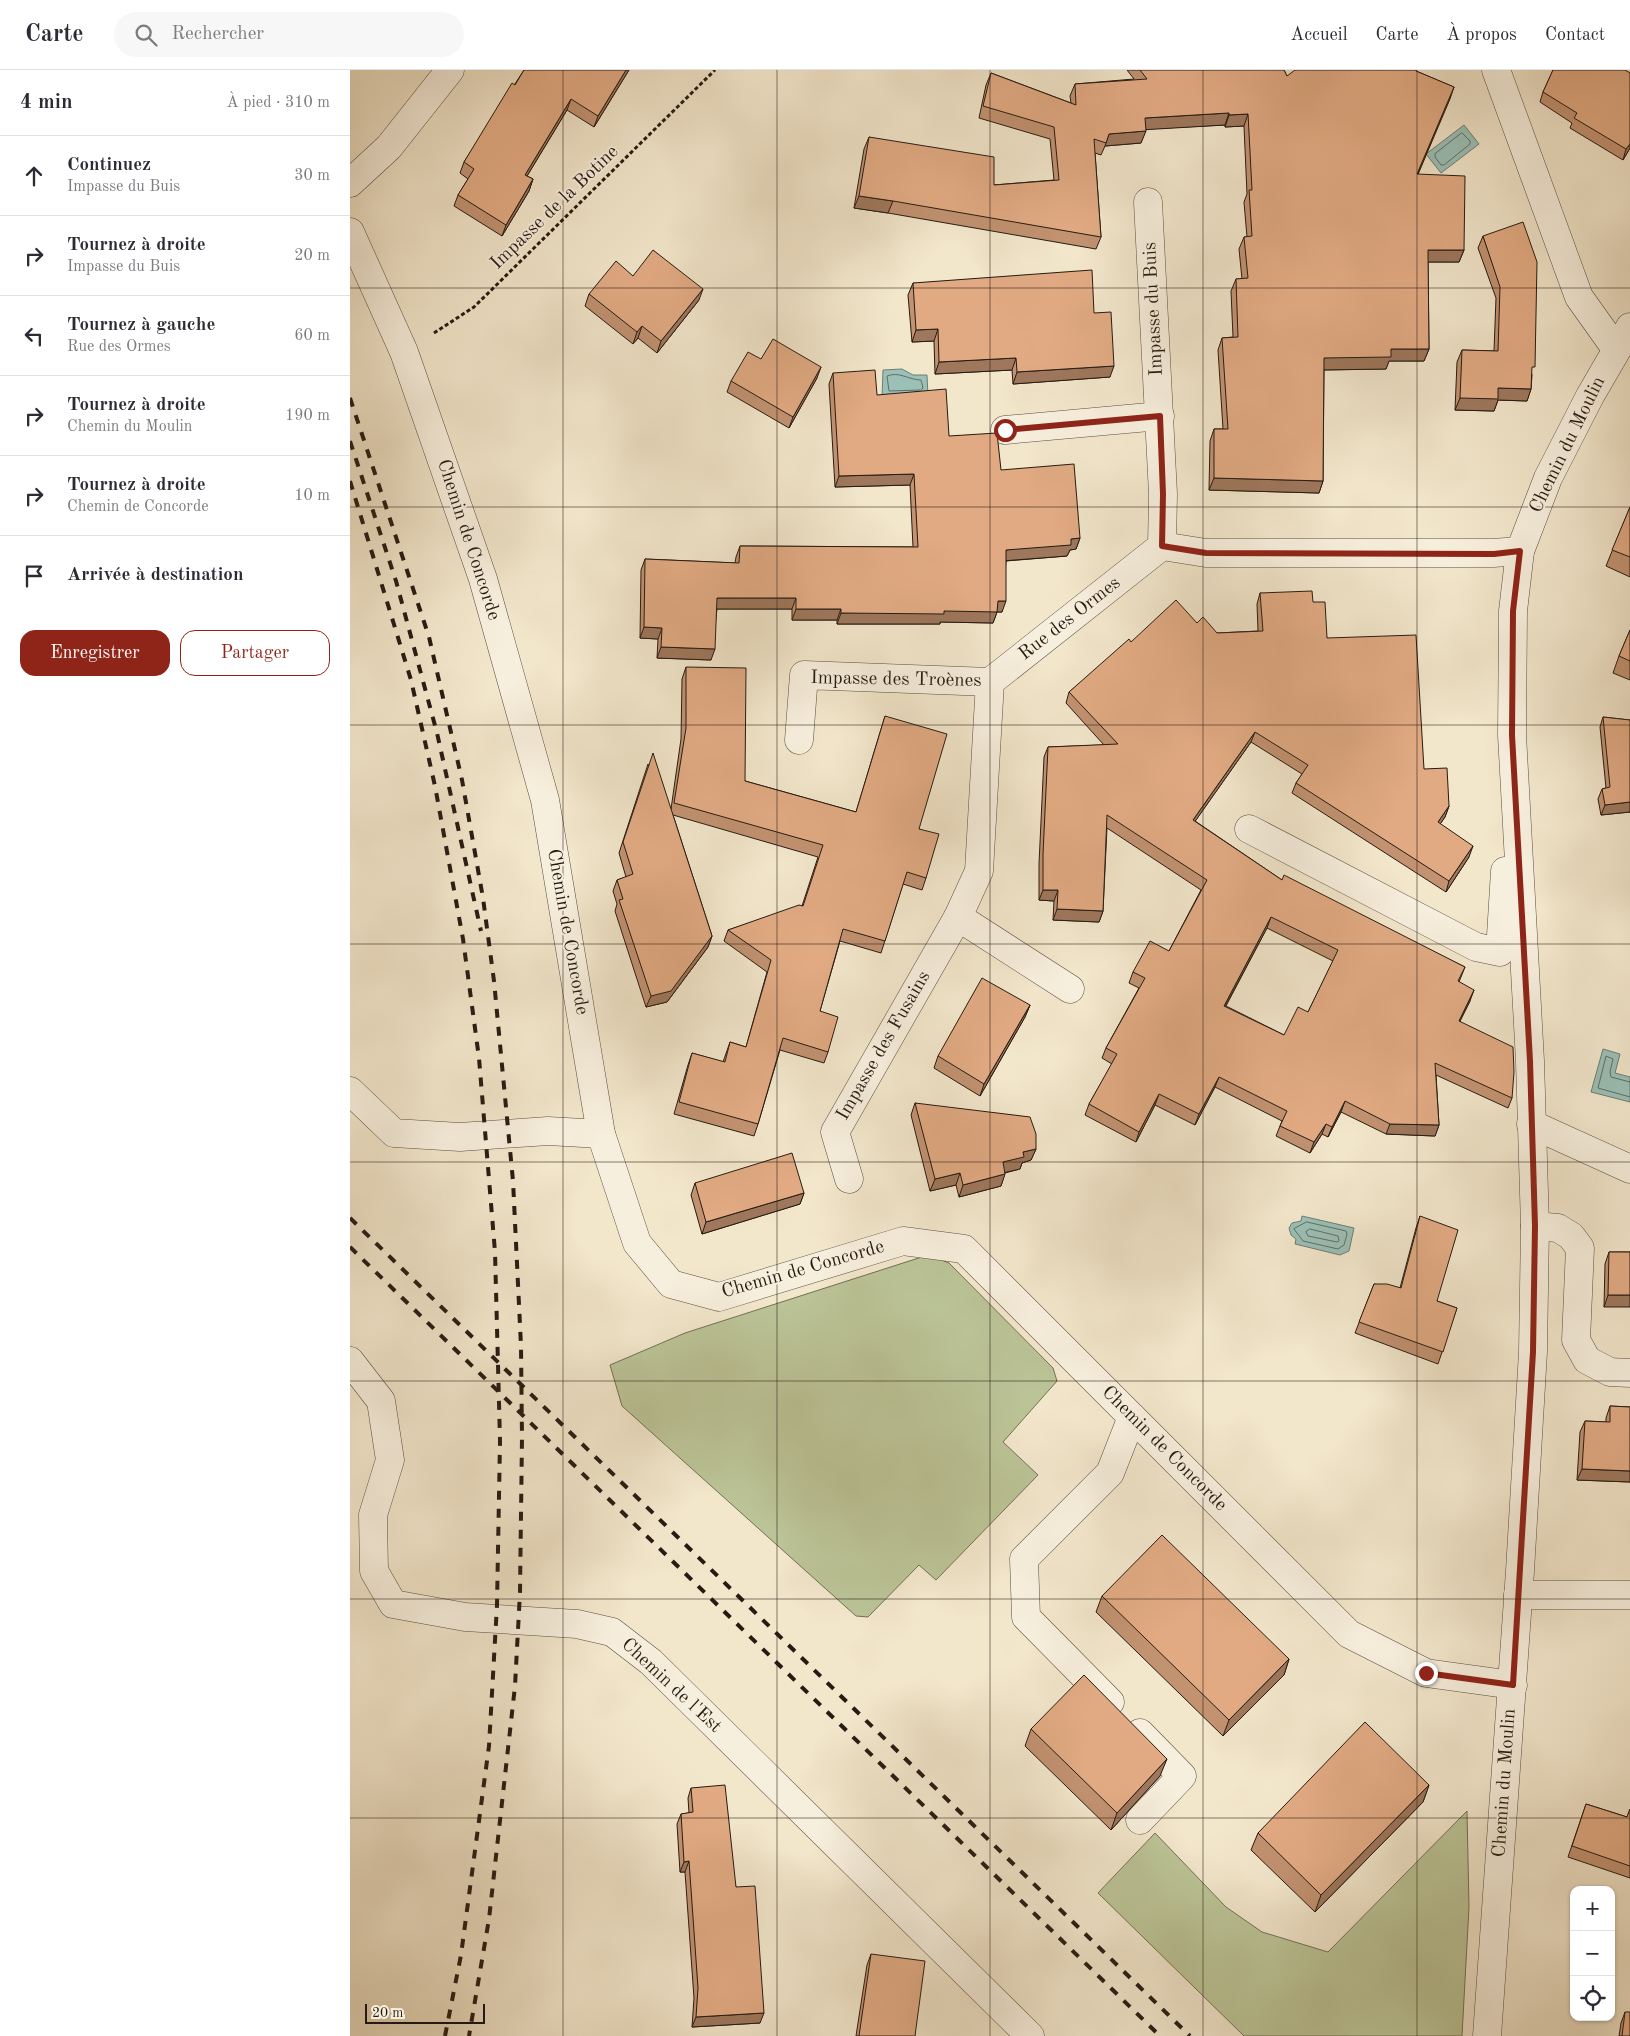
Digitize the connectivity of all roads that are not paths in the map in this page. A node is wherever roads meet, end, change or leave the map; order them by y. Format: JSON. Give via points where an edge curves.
{"nodes":[{"id":1,"x":450,"y":70,"type":"edge"},
{"id":2,"x":1496,"y":70,"type":"edge"},
{"id":3,"x":350,"y":183,"type":"edge"},
{"id":4,"x":1148,"y":202,"type":"dead end"},
{"id":5,"x":350,"y":232,"type":"edge"},
{"id":6,"x":1623,"y":338,"type":"edge"},
{"id":7,"x":1160,"y":416,"type":"junction"},
{"id":8,"x":1005,"y":430,"type":"dead end"},
{"id":9,"x":1162,"y":546,"type":"junction"},
{"id":10,"x":1520,"y":551,"type":"junction"},
{"id":11,"x":990,"y":682,"type":"junction"},
{"id":12,"x":1512,"y":735,"type":"junction"},
{"id":13,"x":799,"y":740,"type":"dead end"},
{"id":14,"x":1249,"y":829,"type":"dead end"},
{"id":15,"x":958,"y":917,"type":"junction"},
{"id":16,"x":1070,"y":989,"type":"dead end"},
{"id":17,"x":350,"y":1091,"type":"edge"},
{"id":18,"x":1531,"y":1124,"type":"junction"},
{"id":19,"x":601,"y":1134,"type":"junction"},
{"id":20,"x":1630,"y":1169,"type":"edge"},
{"id":21,"x":849,"y":1178,"type":"dead end"},
{"id":22,"x":1535,"y":1226,"type":"junction"},
{"id":23,"x":350,"y":1361,"type":"edge"},
{"id":24,"x":1630,"y":1373,"type":"edge"},
{"id":25,"x":1132,"y":1417,"type":"junction"},
{"id":26,"x":1518,"y":1595,"type":"junction"},
{"id":27,"x":1630,"y":1596,"type":"edge"},
{"id":28,"x":1513,"y":1685,"type":"junction"},
{"id":29,"x":1140,"y":1820,"type":"dead end"},
{"id":30,"x":1030,"y":2036,"type":"edge"},
{"id":31,"x":1487,"y":2036,"type":"edge"}],
"edges":[{"from":1,"to":3,"type":"street","via":[[389,147]]},
{"from":2,"to":6,"type":"street","via":[[1579,296]]},
{"from":4,"to":7,"type":"street","name":"Impasse du Buis"},
{"from":5,"to":19,"type":"street","name":"Chemin de Concorde","via":[[404,352],[483,578],[545,800]]},
{"from":6,"to":10,"type":"street","name":"Chemin du Moulin","via":[[1548,478]]},
{"from":7,"to":8,"type":"street"},
{"from":7,"to":9,"type":"street","name":"Impasse du Buis"},
{"from":9,"to":10,"type":"street","via":[[1206,553],[1494,554]]},
{"from":9,"to":11,"type":"street","name":"Rue des Ormes"},
{"from":10,"to":12,"type":"street","name":"Chemin du Moulin","via":[[1513,611]]},
{"from":11,"to":13,"type":"street","name":"Impasse des Troènes","via":[[804,675]]},
{"from":11,"to":15,"type":"street","via":[[979,871]]},
{"from":12,"to":14,"type":"street","via":[[1500,952],[1476,947]]},
{"from":12,"to":18,"type":"street","name":"Chemin du Moulin"},
{"from":15,"to":16,"type":"street"},
{"from":15,"to":21,"type":"street","name":"Impasse des Fusains","via":[[835,1132]]},
{"from":17,"to":19,"type":"street","via":[[394,1133],[460,1137],[548,1131]]},
{"from":18,"to":20,"type":"street"},
{"from":18,"to":22,"type":"street","name":"Chemin du Moulin"},
{"from":19,"to":25,"type":"street","name":"Chemin de Concorde","via":[[637,1243],[671,1284],[719,1297],[903,1241],[964,1249]]},
{"from":22,"to":24,"type":"street","via":[[1558,1228],[1571,1236],[1580,1248],[1576,1340],[1587,1360],[1610,1372]]},
{"from":22,"to":26,"type":"street","name":"Chemin du Moulin","via":[[1533,1352]]},
{"from":23,"to":30,"type":"street","name":"Chemin de l'Est","via":[[381,1402],[390,1460],[374,1515],[374,1571],[393,1604],[465,1617],[577,1624],[612,1632],[650,1662]]},
{"from":25,"to":28,"type":"street","name":"Chemin de Concorde","via":[[1349,1634],[1426,1673]]},
{"from":25,"to":29,"type":"street","via":[[1110,1473],[1024,1559],[1026,1617],[1182,1776]]},
{"from":26,"to":27,"type":"street"},
{"from":26,"to":28,"type":"street","name":"Chemin du Moulin"},
{"from":28,"to":31,"type":"street","name":"Chemin du Moulin"}]}
